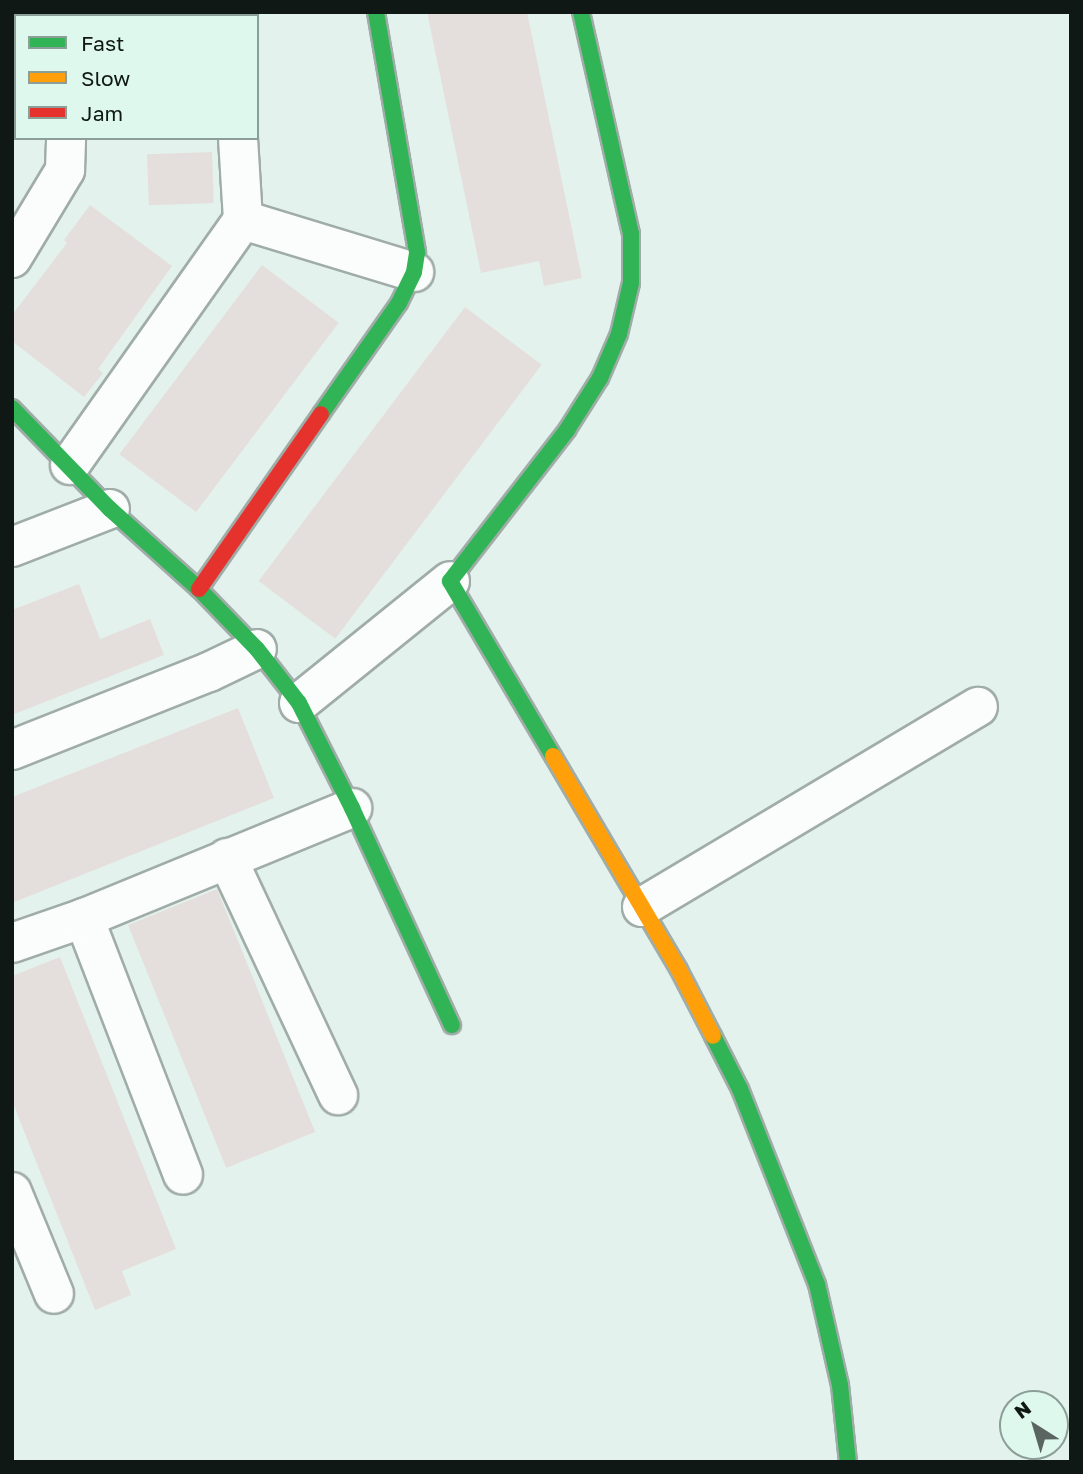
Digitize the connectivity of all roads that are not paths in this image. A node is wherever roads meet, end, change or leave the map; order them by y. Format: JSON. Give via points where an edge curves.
{"nodes":[{"id":1,"x":376,"y":12,"type":"edge"},
{"id":2,"x":581,"y":12,"type":"edge"},
{"id":3,"x":66,"y":140,"type":"edge"},
{"id":4,"x":237,"y":140,"type":"edge"},
{"id":5,"x":243,"y":220,"type":"junction"},
{"id":6,"x":12,"y":258,"type":"edge"},
{"id":7,"x":414,"y":272,"type":"junction"},
{"id":8,"x":12,"y":408,"type":"edge"},
{"id":9,"x":70,"y":465,"type":"junction"},
{"id":10,"x":110,"y":509,"type":"junction"},
{"id":11,"x":12,"y":547,"type":"edge"},
{"id":12,"x":450,"y":581,"type":"junction"},
{"id":13,"x":199,"y":589,"type":"junction"},
{"id":14,"x":257,"y":649,"type":"junction"},
{"id":15,"x":299,"y":703,"type":"junction"},
{"id":16,"x":978,"y":707,"type":"dead end"},
{"id":17,"x":12,"y":750,"type":"edge"},
{"id":18,"x":352,"y":808,"type":"junction"},
{"id":19,"x":227,"y":858,"type":"junction"},
{"id":20,"x":642,"y":907,"type":"junction"},
{"id":21,"x":84,"y":918,"type":"junction"},
{"id":22,"x":12,"y":943,"type":"edge"},
{"id":23,"x":452,"y":1025,"type":"dead end"},
{"id":24,"x":338,"y":1095,"type":"dead end"},
{"id":25,"x":183,"y":1174,"type":"dead end"},
{"id":26,"x":12,"y":1192,"type":"edge"},
{"id":27,"x":54,"y":1294,"type":"dead end"},
{"id":28,"x":848,"y":1462,"type":"edge"}],
"edges":[{"from":1,"to":7,"type":"street","via":[[417,252]]},
{"from":2,"to":12,"type":"street","via":[[631,234],[631,283],[619,334],[600,378],[567,430]]},
{"from":3,"to":6,"type":"street","via":[[65,170]]},
{"from":4,"to":5,"type":"street"},
{"from":5,"to":7,"type":"street"},
{"from":5,"to":9,"type":"street"},
{"from":7,"to":13,"type":"street","via":[[399,303]]},
{"from":8,"to":9,"type":"street"},
{"from":9,"to":10,"type":"street"},
{"from":10,"to":11,"type":"street"},
{"from":10,"to":13,"type":"street"},
{"from":12,"to":15,"type":"street"},
{"from":12,"to":20,"type":"street"},
{"from":13,"to":14,"type":"street"},
{"from":14,"to":15,"type":"street"},
{"from":14,"to":17,"type":"street"},
{"from":15,"to":18,"type":"street"},
{"from":16,"to":20,"type":"street"},
{"from":18,"to":19,"type":"street"},
{"from":18,"to":23,"type":"street"},
{"from":19,"to":21,"type":"street"},
{"from":19,"to":24,"type":"street"},
{"from":20,"to":28,"type":"street","via":[[740,1089],[817,1284],[840,1385]]},
{"from":21,"to":22,"type":"street"},
{"from":21,"to":25,"type":"street"},
{"from":26,"to":27,"type":"street"}]}
